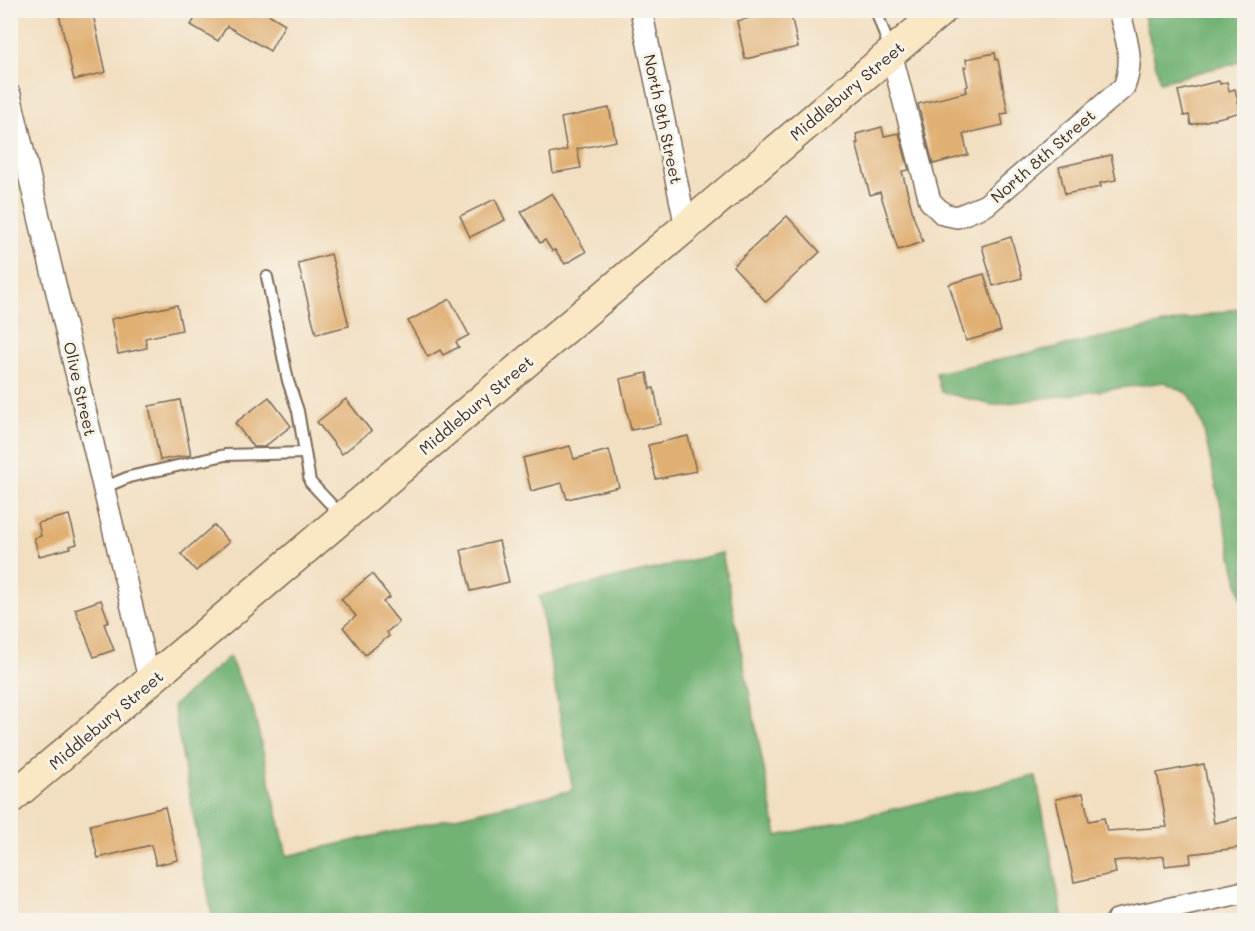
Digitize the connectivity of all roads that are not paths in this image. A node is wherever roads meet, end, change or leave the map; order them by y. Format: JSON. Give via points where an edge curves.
{"nodes":[{"id":1,"x":641,"y":10,"type":"edge"},
{"id":2,"x":876,"y":10,"type":"edge"},
{"id":3,"x":942,"y":10,"type":"edge"},
{"id":4,"x":1119,"y":10,"type":"edge"},
{"id":5,"x":891,"y":53,"type":"junction"},
{"id":6,"x":10,"y":95,"type":"edge"},
{"id":7,"x":686,"y":226,"type":"junction"},
{"id":8,"x":267,"y":277,"type":"dead end"},
{"id":9,"x":304,"y":453,"type":"junction"},
{"id":10,"x":103,"y":488,"type":"junction"},
{"id":11,"x":344,"y":518,"type":"junction"},
{"id":12,"x":150,"y":683,"type":"junction"},
{"id":13,"x":10,"y":799,"type":"edge"},
{"id":14,"x":1245,"y":892,"type":"edge"},
{"id":15,"x":1117,"y":921,"type":"edge"}],
"edges":[{"from":1,"to":7,"type":"street","name":"North 9th Street"},
{"from":2,"to":5,"type":"lane"},
{"from":3,"to":5,"type":"main road","name":"Middlebury Street"},
{"from":4,"to":5,"type":"street","name":"North 8th Street","via":[[1130,56],[1130,72],[1124,87],[986,205],[957,217],[943,214],[930,201]]},
{"from":5,"to":7,"type":"main road","name":"Middlebury Street"},
{"from":6,"to":10,"type":"street","name":"Olive Street"},
{"from":7,"to":11,"type":"main road","name":"Middlebury Street"},
{"from":8,"to":9,"type":"lane"},
{"from":9,"to":10,"type":"lane","via":[[225,455],[129,477]]},
{"from":9,"to":11,"type":"lane","via":[[310,482]]},
{"from":10,"to":12,"type":"street","name":"Olive Street"},
{"from":11,"to":12,"type":"main road","name":"Middlebury Street"},
{"from":12,"to":13,"type":"main road","name":"Middlebury Street"},
{"from":14,"to":15,"type":"street"}]}
